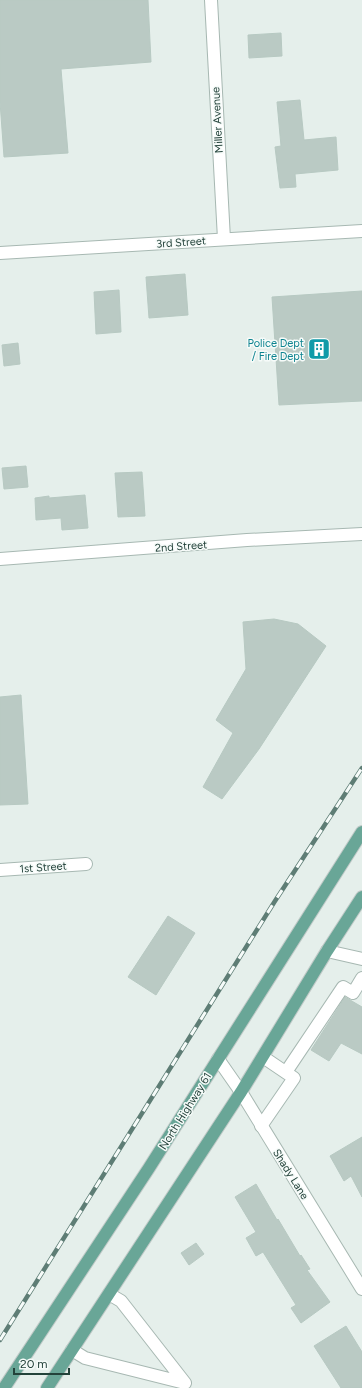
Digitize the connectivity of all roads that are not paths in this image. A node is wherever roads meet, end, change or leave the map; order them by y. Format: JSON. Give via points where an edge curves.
{"nodes":[{"id":1,"x":211,"y":0,"type":"edge"},
{"id":2,"x":362,"y":231,"type":"edge"},
{"id":3,"x":224,"y":239,"type":"junction"},
{"id":4,"x":0,"y":253,"type":"edge"},
{"id":5,"x":362,"y":534,"type":"edge"},
{"id":6,"x":0,"y":559,"type":"edge"},
{"id":7,"x":362,"y":832,"type":"edge"},
{"id":8,"x":86,"y":864,"type":"dead end"},
{"id":9,"x":0,"y":870,"type":"edge"},
{"id":10,"x":362,"y":897,"type":"edge"},
{"id":11,"x":327,"y":951,"type":"junction"},
{"id":12,"x":362,"y":958,"type":"edge"},
{"id":13,"x":362,"y":978,"type":"edge"},
{"id":14,"x":263,"y":1056,"type":"junction"},
{"id":15,"x":218,"y":1059,"type":"junction"},
{"id":16,"x":286,"y":1072,"type":"junction"},
{"id":17,"x":241,"y":1092,"type":"junction"},
{"id":18,"x":261,"y":1126,"type":"junction"},
{"id":19,"x":362,"y":1289,"type":"edge"},
{"id":20,"x":109,"y":1294,"type":"junction"},
{"id":21,"x":72,"y":1350,"type":"junction"},
{"id":22,"x":4,"y":1388,"type":"edge"},
{"id":23,"x":47,"y":1388,"type":"edge"}],
"edges":[{"from":1,"to":3,"type":"street","name":"Miller Avenue"},
{"from":2,"to":3,"type":"street","name":"3rd Street"},
{"from":3,"to":4,"type":"street","name":"3rd Street"},
{"from":5,"to":6,"type":"street","name":"2nd Street"},
{"from":7,"to":15,"type":"main road","name":"North Highway 61"},
{"from":8,"to":9,"type":"street","name":"1st Street"},
{"from":10,"to":11,"type":"main road"},
{"from":11,"to":12,"type":"street"},
{"from":11,"to":14,"type":"main road"},
{"from":13,"to":16,"type":"street","via":[[353,993],[343,987]]},
{"from":14,"to":16,"type":"street"},
{"from":14,"to":17,"type":"main road"},
{"from":15,"to":17,"type":"street","name":"Shady Lane"},
{"from":15,"to":22,"type":"main road","name":"North Highway 61"},
{"from":16,"to":18,"type":"street","via":[[294,1078]]},
{"from":17,"to":18,"type":"street","name":"Shady Lane"},
{"from":17,"to":20,"type":"main road"},
{"from":18,"to":19,"type":"street","name":"Shady Lane"},
{"from":20,"to":21,"type":"main road"},
{"from":20,"to":21,"type":"street","via":[[121,1301],[185,1383],[85,1358]]},
{"from":21,"to":23,"type":"main road"}]}
